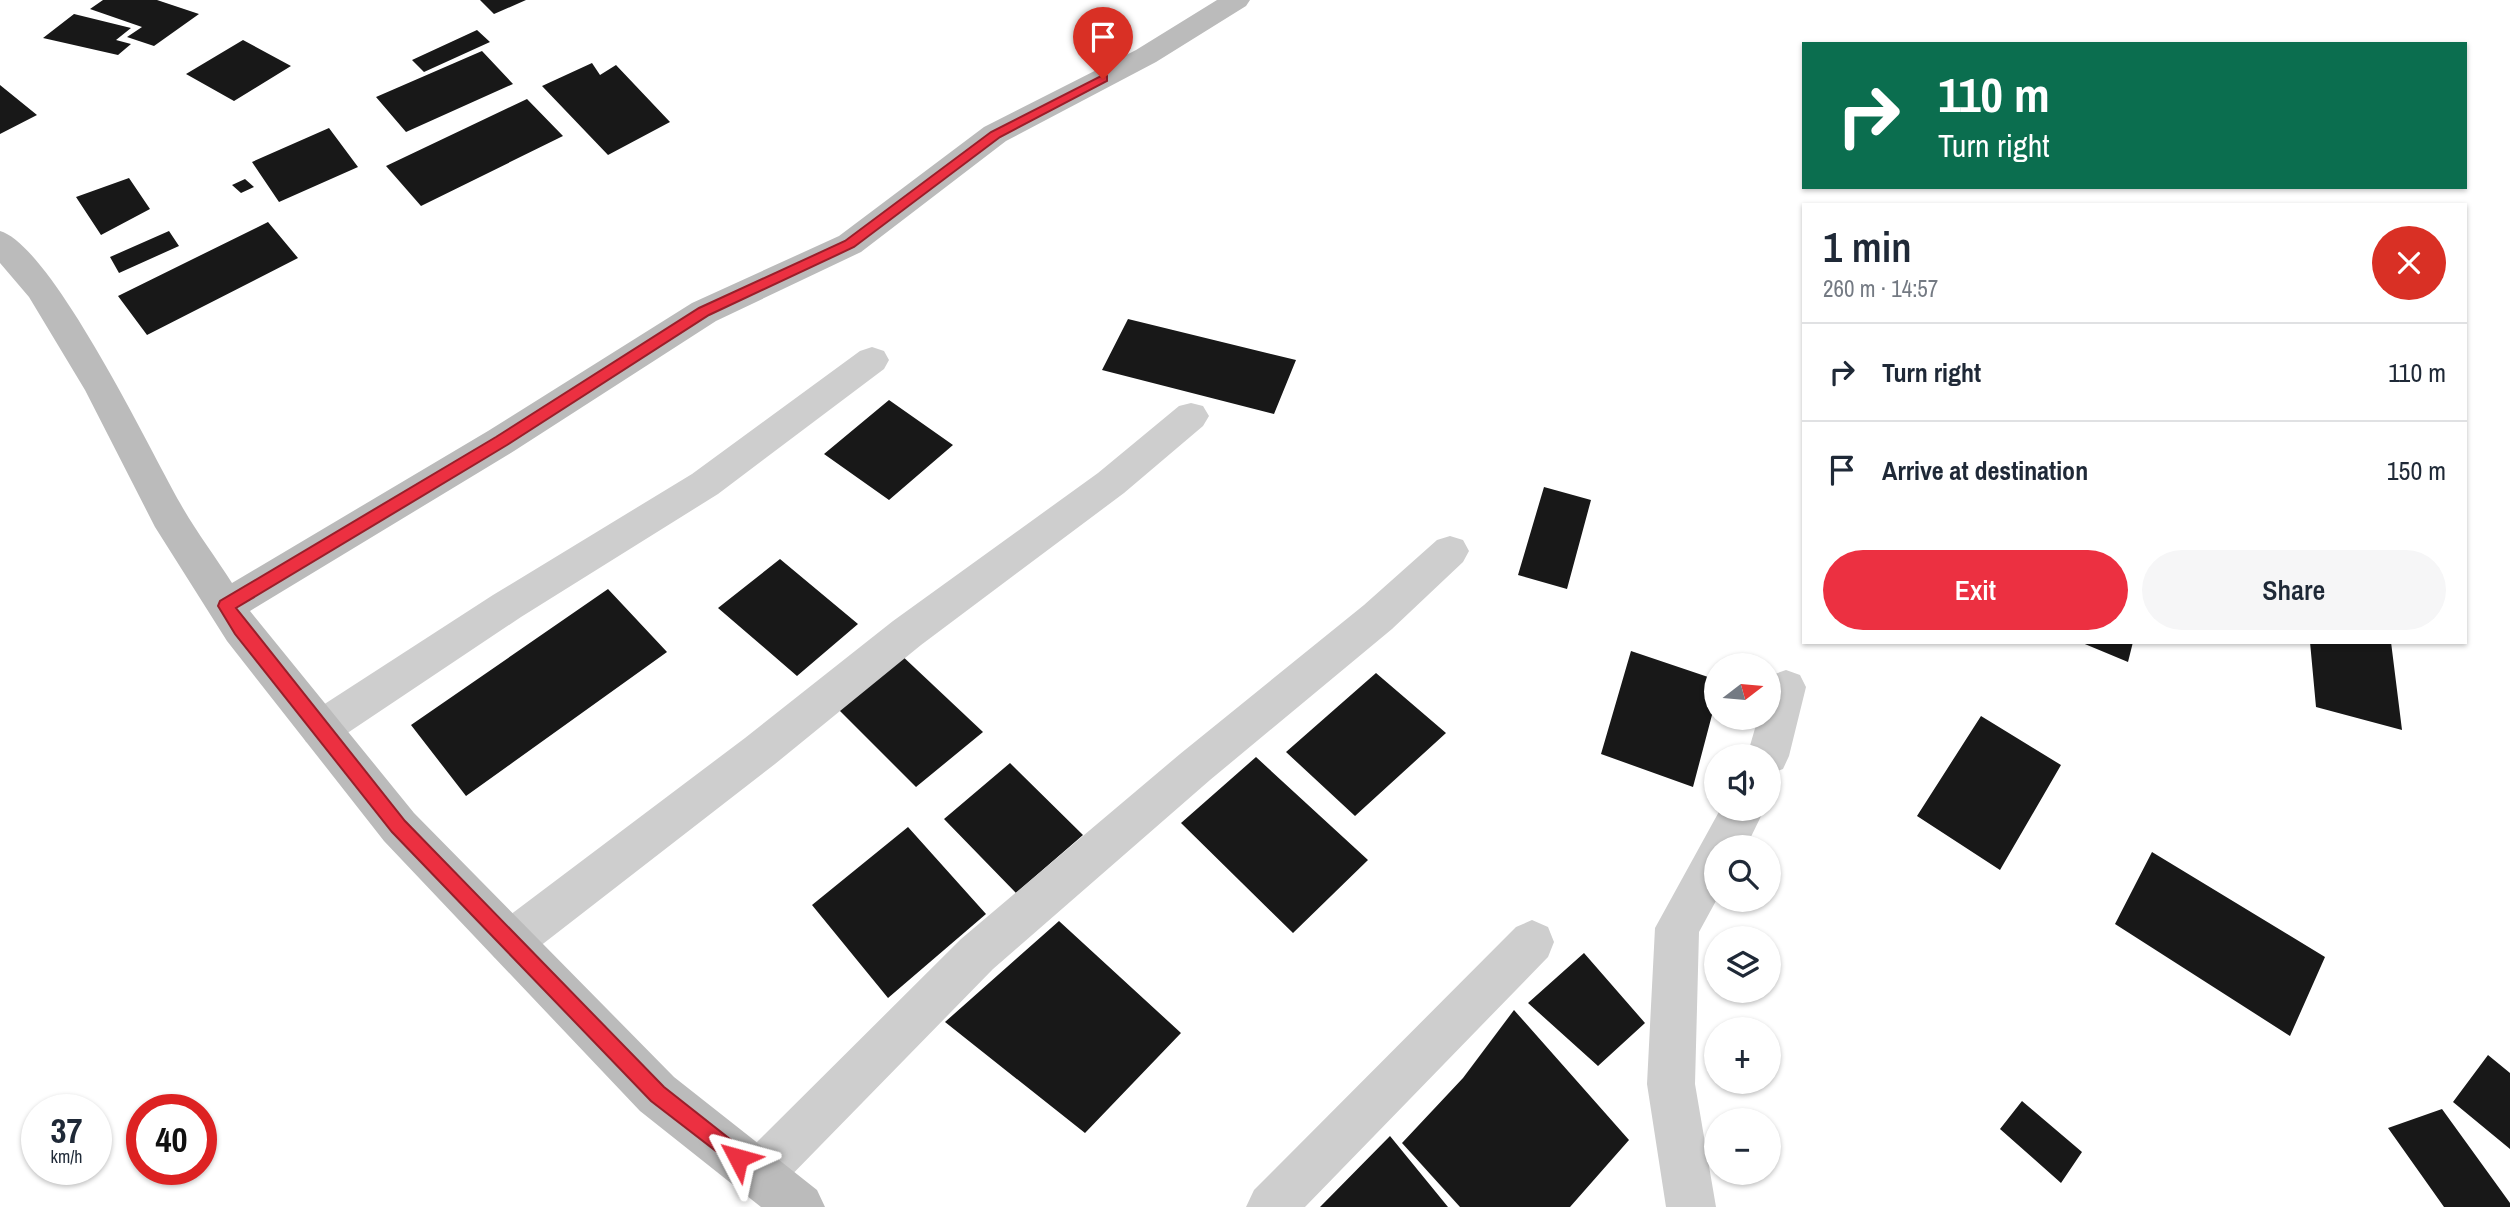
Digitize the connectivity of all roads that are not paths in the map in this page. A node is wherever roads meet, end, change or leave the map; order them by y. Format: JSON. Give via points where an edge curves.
{"nodes":[{"id":1,"x":1236,"y":0,"type":"edge"},
{"id":2,"x":0,"y":242,"type":"edge"},
{"id":3,"x":872,"y":360,"type":"dead end"},
{"id":4,"x":1191,"y":416,"type":"dead end"},
{"id":5,"x":1450,"y":551,"type":"dead end"},
{"id":6,"x":226,"y":606,"type":"junction"},
{"id":7,"x":1786,"y":687,"type":"dead end"},
{"id":8,"x":320,"y":729,"type":"junction"},
{"id":9,"x":1771,"y":744,"type":"edge"},
{"id":10,"x":1704,"y":880,"type":"edge"},
{"id":11,"x":510,"y":942,"type":"junction"},
{"id":12,"x":1532,"y":942,"type":"dead end"},
{"id":13,"x":759,"y":1174,"type":"junction"},
{"id":14,"x":800,"y":1207,"type":"edge"},
{"id":15,"x":1272,"y":1207,"type":"edge"},
{"id":16,"x":1691,"y":1207,"type":"edge"}],
"edges":[{"from":1,"to":6,"type":"street","via":[[1146,56],[995,134],[850,244],[704,312],[501,441]]},
{"from":2,"to":6,"type":"street","via":[[41,289],[100,385],[168,516]]},
{"from":3,"to":8,"type":"street","via":[[705,484],[506,606]]},
{"from":4,"to":11,"type":"street","via":[[1111,483],[906,633]]},
{"from":5,"to":13,"type":"street","via":[[978,954]]},
{"from":6,"to":8,"type":"street"},
{"from":7,"to":9,"type":"street"},
{"from":8,"to":11,"type":"street","via":[[399,827]]},
{"from":10,"to":16,"type":"street","via":[[1677,928],[1671,1084]]},
{"from":11,"to":13,"type":"street","via":[[657,1094]]},
{"from":12,"to":15,"type":"street"},
{"from":13,"to":14,"type":"street"}]}
